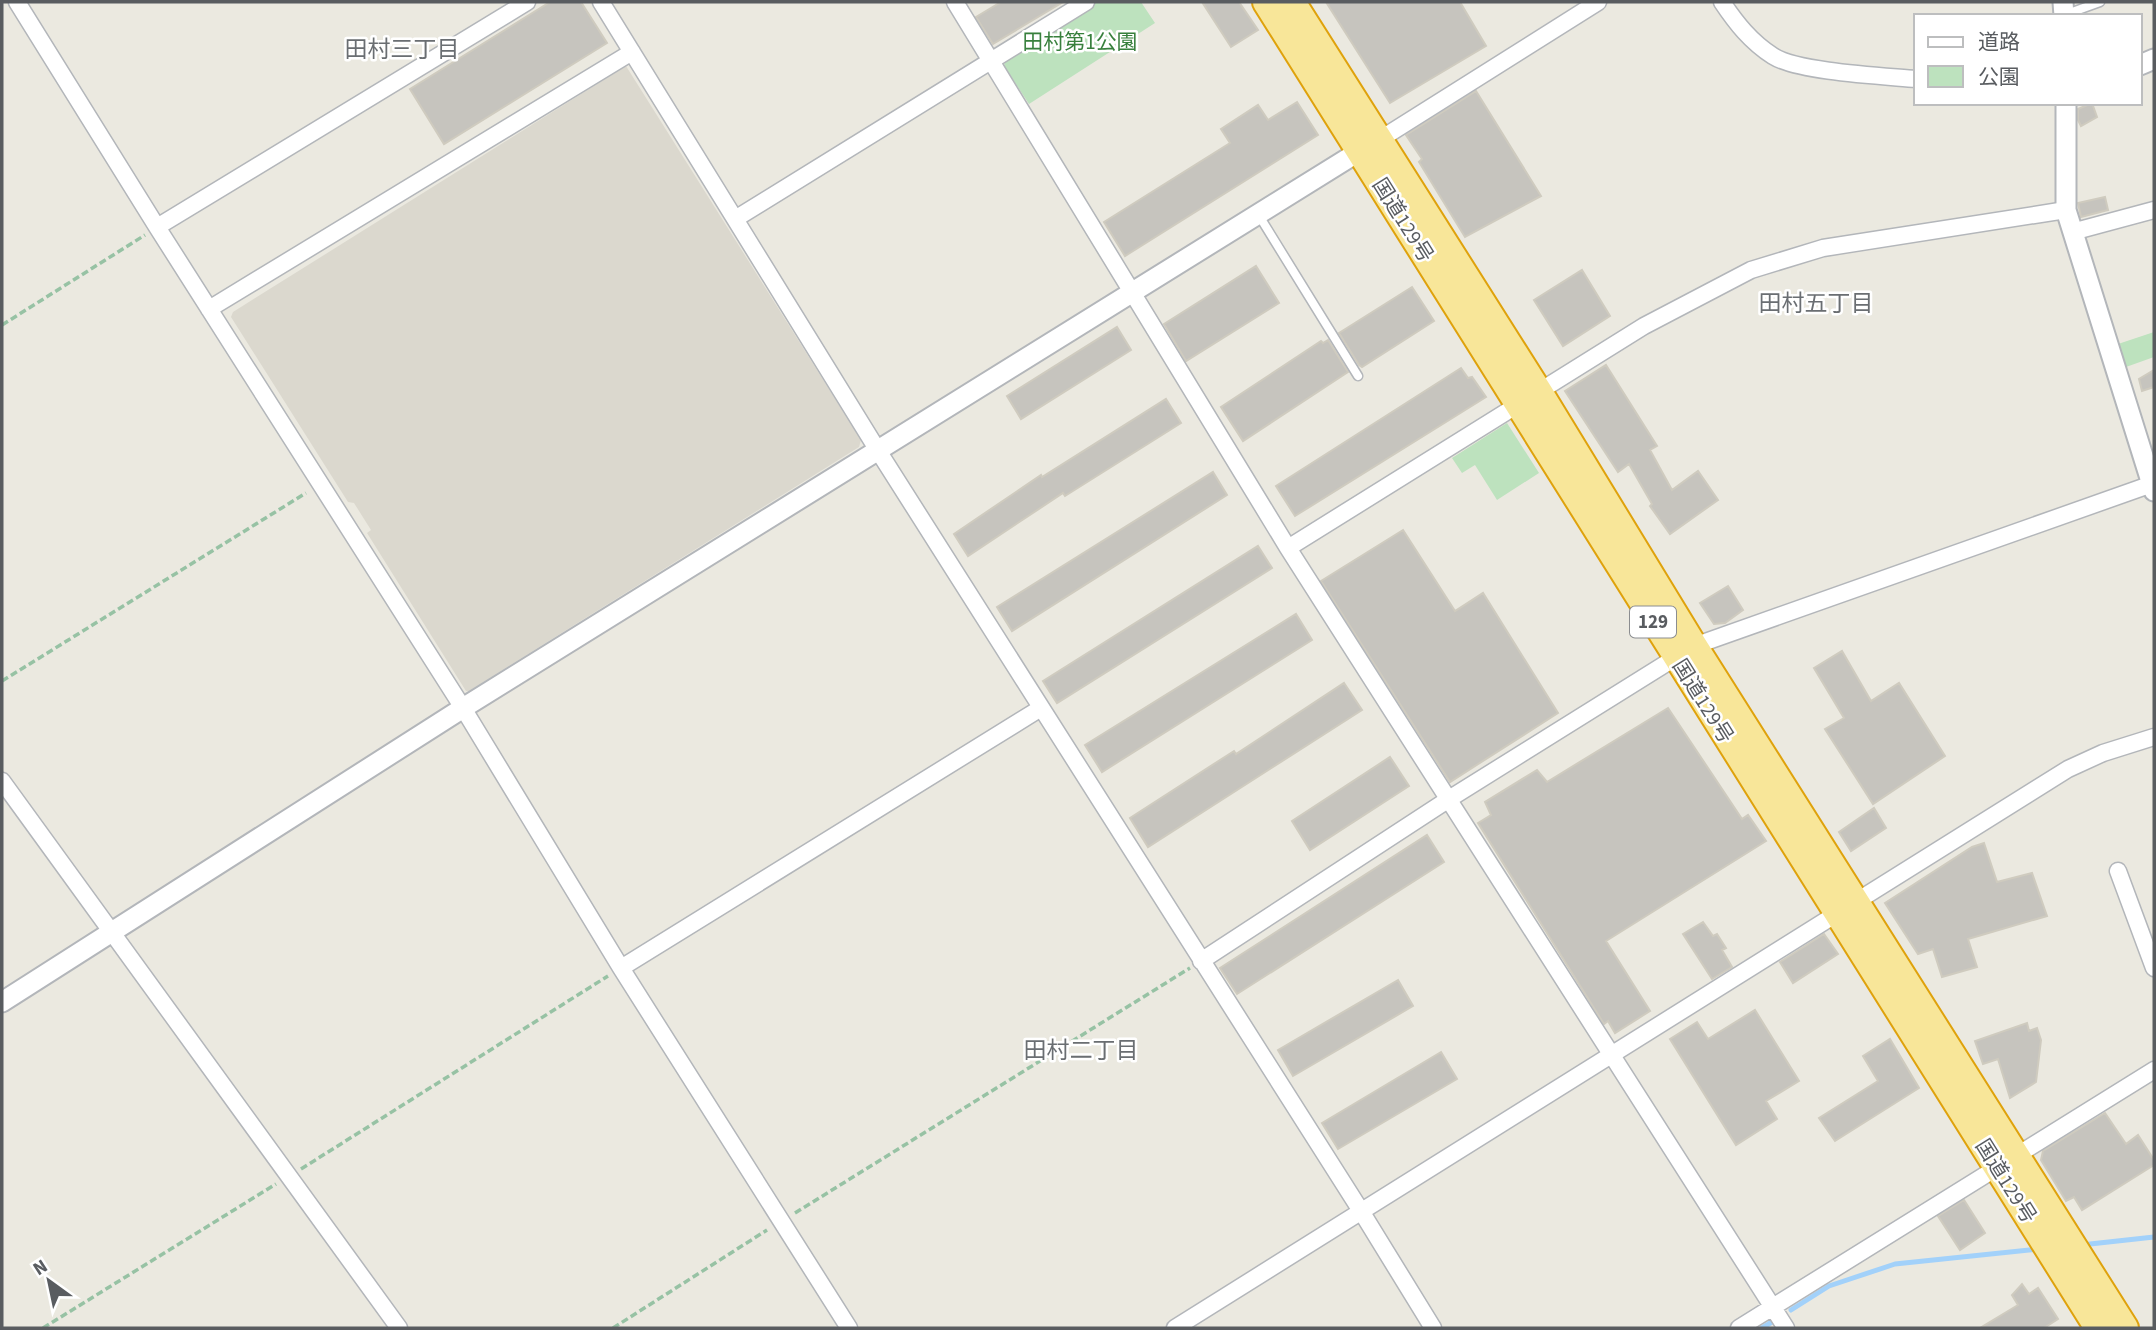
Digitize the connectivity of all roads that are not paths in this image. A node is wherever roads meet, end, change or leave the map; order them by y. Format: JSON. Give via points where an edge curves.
{"nodes":[{"id":1,"x":17,"y":2,"type":"edge"},
{"id":2,"x":527,"y":2,"type":"edge"},
{"id":3,"x":601,"y":2,"type":"edge"},
{"id":4,"x":956,"y":2,"type":"edge"},
{"id":5,"x":1086,"y":2,"type":"edge"},
{"id":6,"x":1266,"y":2,"type":"edge"},
{"id":7,"x":1292,"y":2,"type":"edge"},
{"id":8,"x":1598,"y":2,"type":"edge"},
{"id":9,"x":1722,"y":2,"type":"edge"},
{"id":10,"x":2100,"y":2,"type":"edge"},
{"id":11,"x":2064,"y":11,"type":"edge"},
{"id":12,"x":632,"y":52,"type":"junction"},
{"id":13,"x":992,"y":60,"type":"junction"},
{"id":14,"x":1914,"y":79,"type":"edge"},
{"id":15,"x":2066,"y":105,"type":"edge"},
{"id":16,"x":1369,"y":145,"type":"junction"},
{"id":17,"x":2066,"y":210,"type":"junction"},
{"id":18,"x":2154,"y":210,"type":"edge"},
{"id":19,"x":1258,"y":214,"type":"junction"},
{"id":20,"x":735,"y":219,"type":"junction"},
{"id":21,"x":157,"y":227,"type":"junction"},
{"id":22,"x":2072,"y":232,"type":"junction"},
{"id":23,"x":1131,"y":292,"type":"junction"},
{"id":24,"x":209,"y":309,"type":"junction"},
{"id":25,"x":1358,"y":376,"type":"dead end"},
{"id":26,"x":1529,"y":399,"type":"junction"},
{"id":27,"x":877,"y":449,"type":"junction"},
{"id":28,"x":2153,"y":487,"type":"edge"},
{"id":29,"x":1288,"y":548,"type":"junction"},
{"id":30,"x":1685,"y":652,"type":"junction"},
{"id":31,"x":463,"y":708,"type":"junction"},
{"id":32,"x":1041,"y":708,"type":"junction"},
{"id":33,"x":2154,"y":737,"type":"edge"},
{"id":34,"x":2,"y":781,"type":"edge"},
{"id":35,"x":1449,"y":799,"type":"junction"},
{"id":36,"x":2118,"y":871,"type":"dead end"},
{"id":37,"x":1847,"y":909,"type":"junction"},
{"id":38,"x":112,"y":933,"type":"junction"},
{"id":39,"x":1201,"y":961,"type":"junction"},
{"id":40,"x":621,"y":968,"type":"junction"},
{"id":41,"x":2154,"y":968,"type":"edge"},
{"id":42,"x":2,"y":1002,"type":"edge"},
{"id":43,"x":1612,"y":1056,"type":"junction"},
{"id":44,"x":2154,"y":1070,"type":"edge"},
{"id":45,"x":2006,"y":1161,"type":"junction"},
{"id":46,"x":1361,"y":1211,"type":"junction"},
{"id":47,"x":2060,"y":1245,"type":"junction"},
{"id":48,"x":1773,"y":1307,"type":"junction"},
{"id":49,"x":399,"y":1328,"type":"edge"},
{"id":50,"x":849,"y":1328,"type":"edge"},
{"id":51,"x":1175,"y":1328,"type":"edge"},
{"id":52,"x":1433,"y":1328,"type":"edge"},
{"id":53,"x":1740,"y":1328,"type":"edge"},
{"id":54,"x":1786,"y":1328,"type":"edge"},
{"id":55,"x":2098,"y":1328,"type":"edge"},
{"id":56,"x":2124,"y":1328,"type":"edge"}],
"edges":[{"from":1,"to":21,"type":"street"},
{"from":2,"to":21,"type":"street"},
{"from":3,"to":12,"type":"street"},
{"from":4,"to":13,"type":"street"},
{"from":5,"to":13,"type":"street"},
{"from":6,"to":16,"type":"highway","name":"国道129号","number":"129"},
{"from":7,"to":16,"type":"highway","name":"国道129号","number":"129"},
{"from":8,"to":16,"type":"street"},
{"from":9,"to":14,"type":"street","via":[[1739,28],[1775,57],[1802,66]]},
{"from":10,"to":11,"type":"lane"},
{"from":12,"to":20,"type":"street"},
{"from":12,"to":24,"type":"street"},
{"from":13,"to":20,"type":"street"},
{"from":13,"to":23,"type":"street"},
{"from":15,"to":17,"type":"street"},
{"from":16,"to":19,"type":"street"},
{"from":16,"to":26,"type":"highway","name":"国道129号","number":"129"},
{"from":17,"to":22,"type":"street"},
{"from":17,"to":26,"type":"street","via":[[1823,248],[1751,270],[1644,326]]},
{"from":18,"to":22,"type":"street"},
{"from":19,"to":23,"type":"street"},
{"from":19,"to":25,"type":"lane"},
{"from":20,"to":27,"type":"street"},
{"from":21,"to":24,"type":"street"},
{"from":22,"to":28,"type":"street"},
{"from":23,"to":27,"type":"street"},
{"from":23,"to":29,"type":"street"},
{"from":24,"to":31,"type":"street"},
{"from":26,"to":29,"type":"street"},
{"from":26,"to":30,"type":"highway","name":"国道129号","number":"129"},
{"from":27,"to":31,"type":"street"},
{"from":27,"to":32,"type":"street"},
{"from":28,"to":30,"type":"street"},
{"from":29,"to":35,"type":"street"},
{"from":30,"to":35,"type":"street"},
{"from":30,"to":37,"type":"highway","name":"国道129号","number":"129"},
{"from":31,"to":38,"type":"street"},
{"from":31,"to":40,"type":"street"},
{"from":32,"to":39,"type":"street"},
{"from":32,"to":40,"type":"street"},
{"from":33,"to":37,"type":"street","via":[[2068,769]]},
{"from":34,"to":38,"type":"street"},
{"from":35,"to":39,"type":"street"},
{"from":35,"to":43,"type":"street"},
{"from":36,"to":41,"type":"street"},
{"from":37,"to":43,"type":"street"},
{"from":37,"to":45,"type":"highway","name":"国道129号","number":"129"},
{"from":38,"to":42,"type":"street"},
{"from":38,"to":49,"type":"street"},
{"from":39,"to":46,"type":"street"},
{"from":40,"to":50,"type":"street"},
{"from":43,"to":46,"type":"street"},
{"from":43,"to":48,"type":"street"},
{"from":44,"to":45,"type":"street"},
{"from":45,"to":47,"type":"highway","name":"国道129号","number":"129"},
{"from":45,"to":48,"type":"street"},
{"from":46,"to":51,"type":"street"},
{"from":46,"to":52,"type":"street"},
{"from":47,"to":55,"type":"highway","name":"国道129号","number":"129"},
{"from":47,"to":56,"type":"highway","name":"国道129号","number":"129"},
{"from":48,"to":53,"type":"street"},
{"from":48,"to":54,"type":"street"}]}
